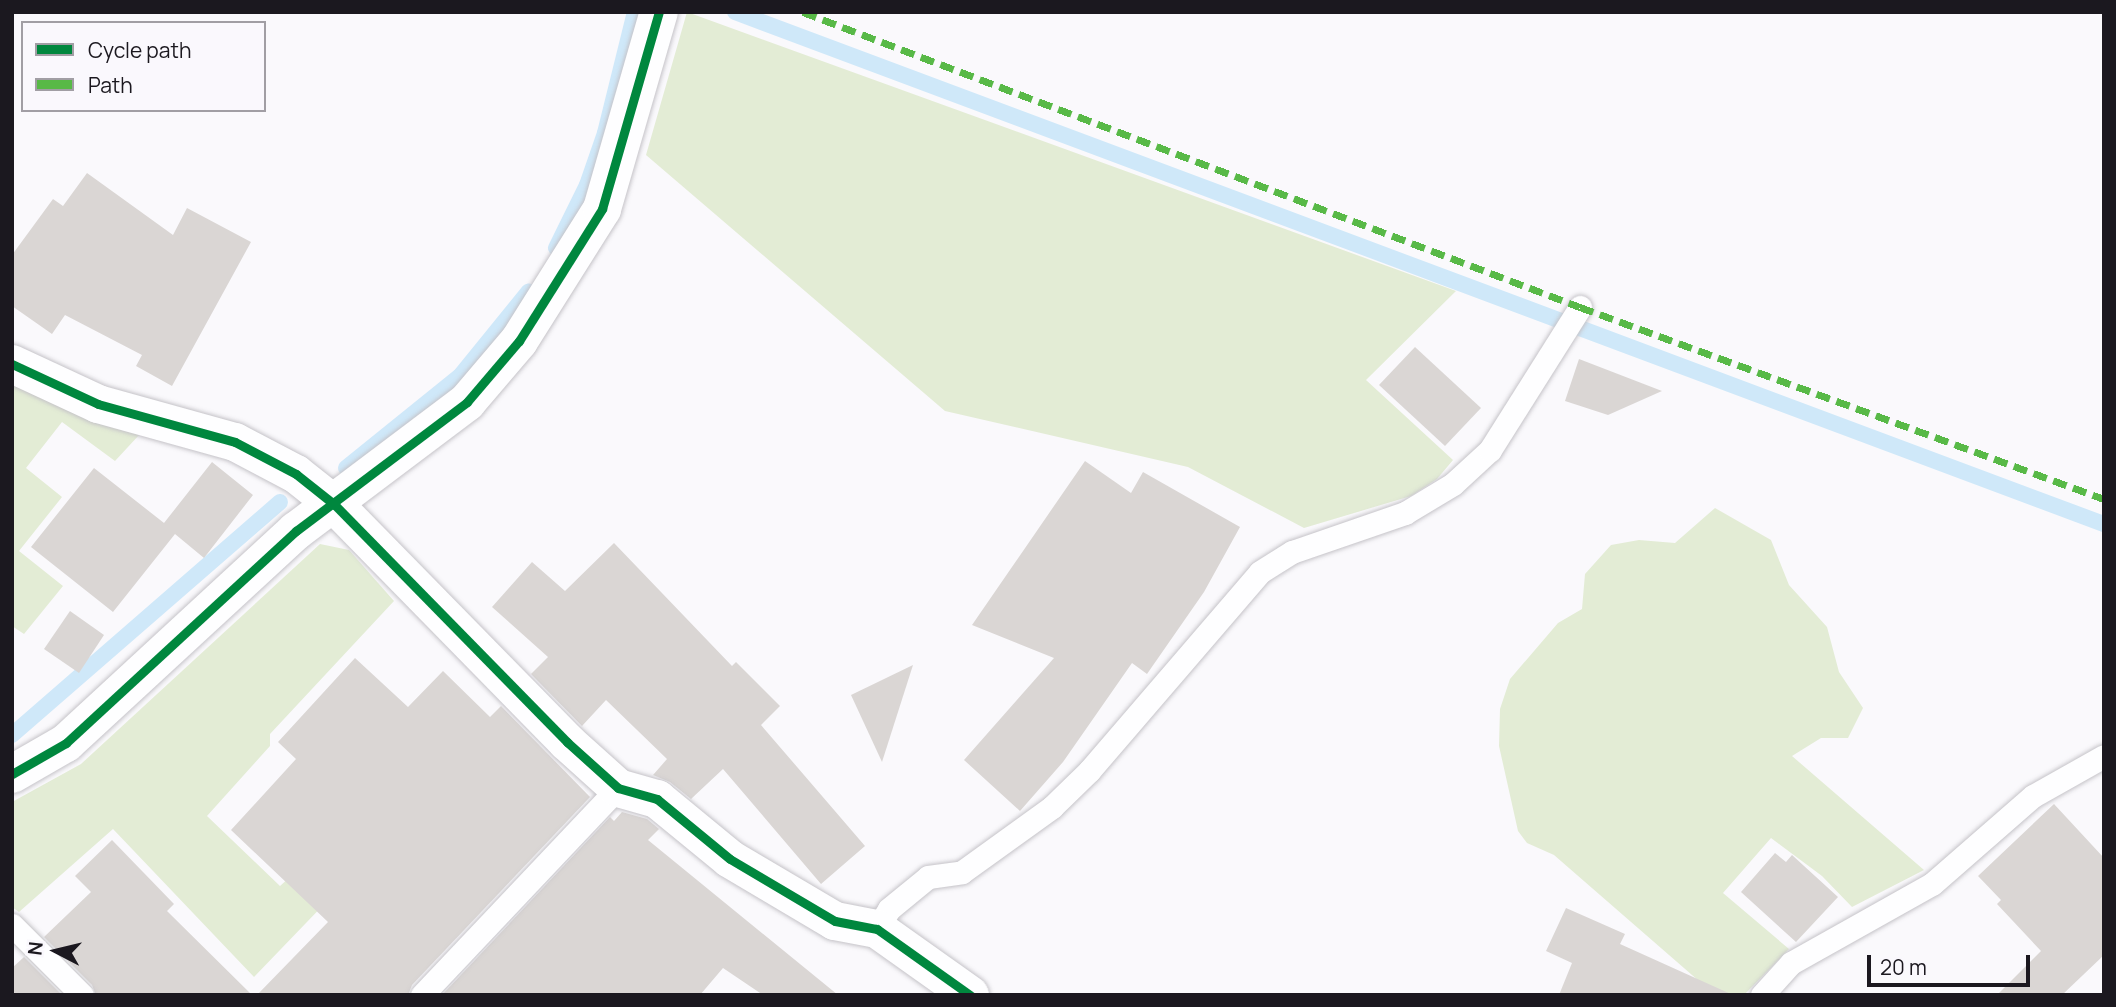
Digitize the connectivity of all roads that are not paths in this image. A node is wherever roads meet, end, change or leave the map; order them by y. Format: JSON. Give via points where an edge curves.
{"nodes":[{"id":1,"x":659,"y":12,"type":"edge"},
{"id":2,"x":1580,"y":307,"type":"dead end"},
{"id":3,"x":12,"y":364,"type":"edge"},
{"id":4,"x":335,"y":505,"type":"junction"},
{"id":5,"x":2104,"y":756,"type":"edge"},
{"id":6,"x":12,"y":774,"type":"edge"},
{"id":7,"x":618,"y":788,"type":"junction"},
{"id":8,"x":12,"y":925,"type":"edge"},
{"id":9,"x":877,"y":929,"type":"junction"},
{"id":10,"x":82,"y":995,"type":"edge"},
{"id":11,"x":422,"y":995,"type":"edge"},
{"id":12,"x":970,"y":995,"type":"edge"},
{"id":13,"x":1762,"y":995,"type":"edge"}],
"edges":[{"from":1,"to":4,"type":"street","via":[[602,209],[565,272],[519,341],[467,402]]},
{"from":2,"to":9,"type":"lane","via":[[1490,450],[1453,484],[1405,513],[1292,552],[1260,572],[1089,771],[1052,807],[962,872],[928,877],[889,909]]},
{"from":3,"to":4,"type":"street","via":[[98,404],[235,442],[296,474]]},
{"from":4,"to":6,"type":"street","via":[[296,531],[66,743]]},
{"from":4,"to":7,"type":"street","via":[[567,742]]},
{"from":5,"to":13,"type":"lane","via":[[2033,796],[1931,884],[1791,963]]},
{"from":7,"to":9,"type":"street","via":[[657,799],[730,859],[835,921]]},
{"from":7,"to":11,"type":"lane"},
{"from":8,"to":10,"type":"lane"},
{"from":9,"to":12,"type":"street"}]}
